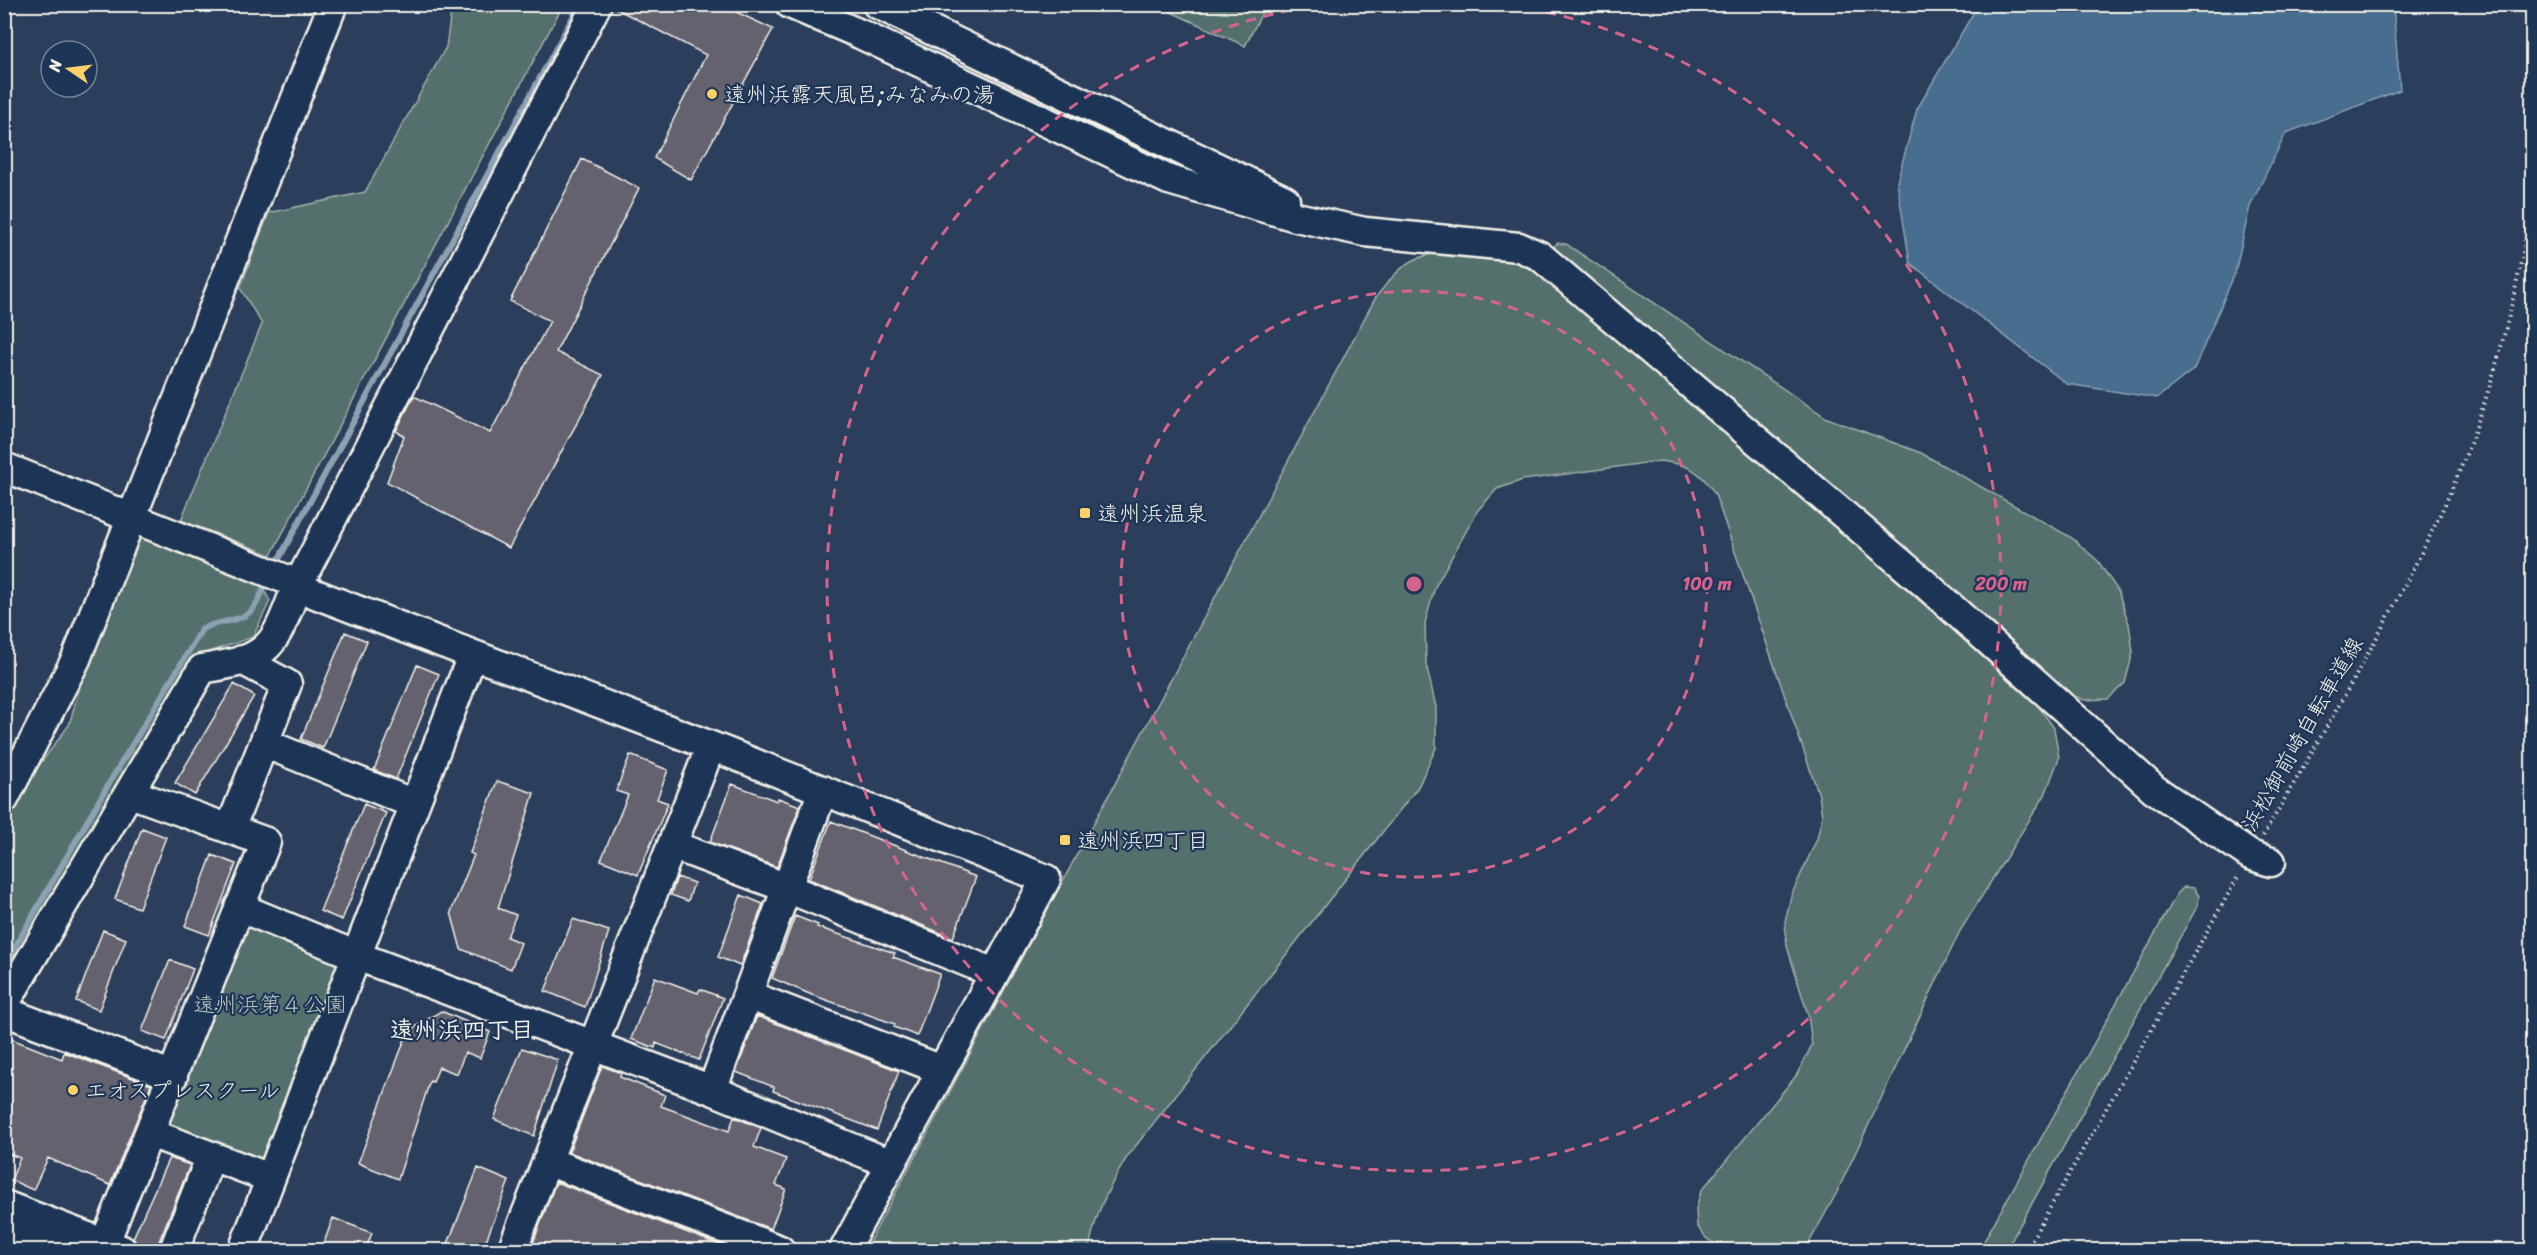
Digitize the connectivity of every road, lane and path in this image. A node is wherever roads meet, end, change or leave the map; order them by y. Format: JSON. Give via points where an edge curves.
{"nodes":[{"id":1,"x":333,"y":4,"type":"edge"},
{"id":2,"x":597,"y":4,"type":"edge"},
{"id":3,"x":790,"y":4,"type":"edge"},
{"id":4,"x":877,"y":4,"type":"edge"},
{"id":5,"x":2532,"y":203,"type":"edge"},
{"id":6,"x":1341,"y":226,"type":"junction"},
{"id":7,"x":4,"y":467,"type":"edge"},
{"id":8,"x":131,"y":518,"type":"junction"},
{"id":9,"x":297,"y":587,"type":"junction"},
{"id":10,"x":472,"y":656,"type":"junction"},
{"id":11,"x":242,"y":660,"type":"junction"},
{"id":12,"x":264,"y":743,"type":"junction"},
{"id":13,"x":711,"y":746,"type":"junction"},
{"id":14,"x":822,"y":790,"type":"junction"},
{"id":15,"x":130,"y":793,"type":"junction"},
{"id":16,"x":4,"y":799,"type":"edge"},
{"id":17,"x":414,"y":804,"type":"junction"},
{"id":18,"x":230,"y":829,"type":"junction"},
{"id":19,"x":672,"y":844,"type":"junction"},
{"id":20,"x":2261,"y":858,"type":"junction"},
{"id":21,"x":787,"y":888,"type":"junction"},
{"id":22,"x":239,"y":907,"type":"junction"},
{"id":23,"x":357,"y":956,"type":"junction"},
{"id":24,"x":994,"y":973,"type":"junction"},
{"id":25,"x":747,"y":994,"type":"junction"},
{"id":26,"x":4,"y":1005,"type":"edge"},
{"id":27,"x":4,"y":1011,"type":"edge"},
{"id":28,"x":592,"y":1045,"type":"junction"},
{"id":29,"x":942,"y":1070,"type":"junction"},
{"id":30,"x":173,"y":1076,"type":"junction"},
{"id":31,"x":712,"y":1090,"type":"junction"},
{"id":32,"x":150,"y":1133,"type":"junction"},
{"id":33,"x":211,"y":1156,"type":"junction"},
{"id":34,"x":547,"y":1161,"type":"junction"},
{"id":35,"x":891,"y":1164,"type":"junction"},
{"id":36,"x":270,"y":1178,"type":"junction"},
{"id":37,"x":4,"y":1205,"type":"edge"},
{"id":38,"x":4,"y":1232,"type":"edge"},
{"id":39,"x":97,"y":1246,"type":"edge"},
{"id":40,"x":52,"y":1251,"type":"edge"},
{"id":41,"x":174,"y":1251,"type":"edge"},
{"id":42,"x":243,"y":1251,"type":"edge"},
{"id":43,"x":512,"y":1251,"type":"edge"},
{"id":44,"x":780,"y":1251,"type":"edge"},
{"id":45,"x":844,"y":1251,"type":"edge"},
{"id":46,"x":2026,"y":1251,"type":"edge"}],
"edges":[{"from":1,"to":8,"type":"street"},
{"from":2,"to":9,"type":"street"},
{"from":3,"to":6,"type":"street","via":[[1169,180]]},
{"from":4,"to":6,"type":"street"},
{"from":5,"to":20,"type":"path","name":"浜松御前崎自転車道線","via":[[2505,328],[2484,403],[2455,483]]},
{"from":6,"to":20,"type":"street","via":[[1365,232],[1519,247],[1540,256],[1923,582],[2154,789]]},
{"from":7,"to":8,"type":"street"},
{"from":8,"to":9,"type":"street","via":[[288,580]]},
{"from":8,"to":16,"type":"street","via":[[76,659]]},
{"from":9,"to":10,"type":"street"},
{"from":9,"to":11,"type":"street","via":[[265,649]]},
{"from":10,"to":13,"type":"street"},
{"from":10,"to":17,"type":"street"},
{"from":11,"to":12,"type":"street","via":[[287,684]]},
{"from":11,"to":15,"type":"street","via":[[202,669]]},
{"from":12,"to":17,"type":"street"},
{"from":12,"to":18,"type":"street"},
{"from":13,"to":14,"type":"street"},
{"from":13,"to":19,"type":"street"},
{"from":14,"to":21,"type":"street"},
{"from":14,"to":24,"type":"street","via":[[1046,879]]},
{"from":15,"to":18,"type":"street"},
{"from":15,"to":26,"type":"street"},
{"from":17,"to":23,"type":"street"},
{"from":18,"to":22,"type":"street","via":[[266,842]]},
{"from":19,"to":21,"type":"street"},
{"from":19,"to":28,"type":"street"},
{"from":20,"to":46,"type":"path","name":"浜松御前崎自転車道線"},
{"from":21,"to":24,"type":"street"},
{"from":21,"to":25,"type":"street"},
{"from":22,"to":23,"type":"street"},
{"from":22,"to":30,"type":"street"},
{"from":23,"to":28,"type":"street"},
{"from":23,"to":36,"type":"street"},
{"from":24,"to":29,"type":"street"},
{"from":25,"to":29,"type":"street"},
{"from":25,"to":31,"type":"street"},
{"from":27,"to":30,"type":"street"},
{"from":28,"to":31,"type":"street"},
{"from":28,"to":34,"type":"street"},
{"from":29,"to":35,"type":"street"},
{"from":30,"to":32,"type":"street"},
{"from":31,"to":35,"type":"street"},
{"from":32,"to":33,"type":"street"},
{"from":32,"to":39,"type":"street"},
{"from":33,"to":36,"type":"street"},
{"from":33,"to":41,"type":"street"},
{"from":34,"to":43,"type":"street"},
{"from":34,"to":44,"type":"street"},
{"from":35,"to":45,"type":"street"},
{"from":36,"to":42,"type":"street"},
{"from":37,"to":39,"type":"street"},
{"from":38,"to":40,"type":"street"}]}
